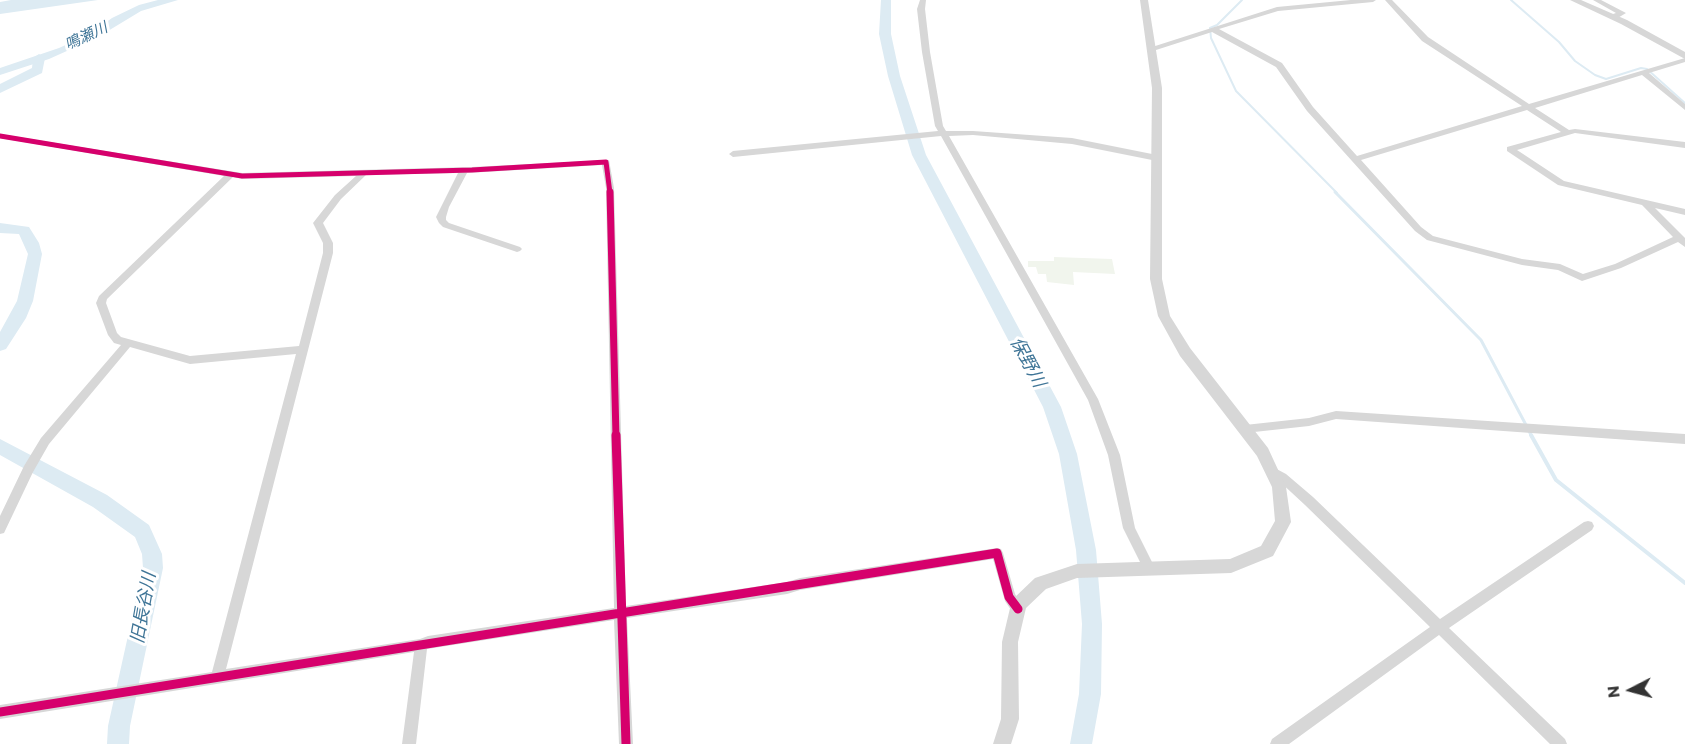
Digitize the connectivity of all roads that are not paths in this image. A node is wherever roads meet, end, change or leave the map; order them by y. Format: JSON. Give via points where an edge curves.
{"nodes":[{"id":1,"x":923,"y":0,"type":"edge"},
{"id":2,"x":1144,"y":0,"type":"edge"},
{"id":3,"x":1373,"y":0,"type":"edge"},
{"id":4,"x":1388,"y":0,"type":"edge"},
{"id":5,"x":1574,"y":0,"type":"edge"},
{"id":6,"x":1596,"y":0,"type":"edge"},
{"id":7,"x":1612,"y":17,"type":"junction"},
{"id":8,"x":1211,"y":30,"type":"junction"},
{"id":9,"x":1153,"y":48,"type":"junction"},
{"id":10,"x":1685,"y":58,"type":"edge"},
{"id":11,"x":1645,"y":72,"type":"junction"},
{"id":12,"x":1530,"y":108,"type":"junction"},
{"id":13,"x":1685,"y":108,"type":"edge"},
{"id":14,"x":1566,"y":132,"type":"junction"},
{"id":15,"x":943,"y":134,"type":"junction"},
{"id":16,"x":0,"y":136,"type":"edge"},
{"id":17,"x":1685,"y":144,"type":"edge"},
{"id":18,"x":733,"y":154,"type":"dead end"},
{"id":19,"x":1157,"y":158,"type":"junction"},
{"id":20,"x":1355,"y":159,"type":"junction"},
{"id":21,"x":464,"y":170,"type":"junction"},
{"id":22,"x":363,"y":174,"type":"junction"},
{"id":23,"x":230,"y":175,"type":"junction"},
{"id":24,"x":1646,"y":204,"type":"junction"},
{"id":25,"x":1685,"y":212,"type":"edge"},
{"id":26,"x":1681,"y":241,"type":"edge"},
{"id":27,"x":517,"y":249,"type":"dead end"},
{"id":28,"x":128,"y":343,"type":"junction"},
{"id":29,"x":302,"y":350,"type":"junction"},
{"id":30,"x":1245,"y":429,"type":"junction"},
{"id":31,"x":1685,"y":439,"type":"edge"},
{"id":32,"x":1272,"y":471,"type":"junction"},
{"id":33,"x":1588,"y":526,"type":"dead end"},
{"id":34,"x":0,"y":529,"type":"edge"},
{"id":35,"x":1149,"y":568,"type":"junction"},
{"id":36,"x":1018,"y":609,"type":"junction"},
{"id":37,"x":620,"y":613,"type":"junction"},
{"id":38,"x":1440,"y":627,"type":"junction"},
{"id":39,"x":421,"y":645,"type":"junction"},
{"id":40,"x":218,"y":675,"type":"junction"},
{"id":41,"x":0,"y":712,"type":"edge"},
{"id":42,"x":409,"y":744,"type":"edge"},
{"id":43,"x":626,"y":744,"type":"edge"},
{"id":44,"x":1002,"y":744,"type":"edge"},
{"id":45,"x":1277,"y":744,"type":"edge"},
{"id":46,"x":1560,"y":744,"type":"edge"}],
"edges":[{"from":1,"to":15,"type":"street","via":[[926,52]]},
{"from":2,"to":9,"type":"street"},
{"from":3,"to":8,"type":"street","via":[[1277,9]]},
{"from":4,"to":12,"type":"street","via":[[1425,39]]},
{"from":5,"to":7,"type":"street"},
{"from":6,"to":7,"type":"street","via":[[1622,12]]},
{"from":7,"to":10,"type":"street"},
{"from":8,"to":9,"type":"street"},
{"from":8,"to":20,"type":"street","via":[[1280,65],[1310,109]]},
{"from":9,"to":19,"type":"street"},
{"from":10,"to":11,"type":"street"},
{"from":11,"to":12,"type":"street"},
{"from":11,"to":13,"type":"street"},
{"from":12,"to":14,"type":"street"},
{"from":12,"to":20,"type":"street"},
{"from":14,"to":17,"type":"street"},
{"from":14,"to":24,"type":"street","via":[[1510,149],[1561,183]]},
{"from":15,"to":18,"type":"street"},
{"from":15,"to":19,"type":"street","via":[[996,134],[1064,141]]},
{"from":15,"to":35,"type":"street","via":[[1093,399],[1114,455],[1129,528]]},
{"from":16,"to":23,"type":"street"},
{"from":19,"to":30,"type":"street","via":[[1156,279],[1164,316],[1185,352]]},
{"from":20,"to":26,"type":"street","via":[[1430,238],[1522,262],[1560,267],[1582,278]]},
{"from":21,"to":22,"type":"street"},
{"from":21,"to":27,"type":"street","via":[[442,221]]},
{"from":21,"to":37,"type":"street","via":[[606,162],[610,188]]},
{"from":22,"to":23,"type":"street"},
{"from":22,"to":29,"type":"street","via":[[318,223],[329,247]]},
{"from":23,"to":28,"type":"street","via":[[102,298],[113,335]]},
{"from":24,"to":25,"type":"street"},
{"from":24,"to":26,"type":"street"},
{"from":28,"to":29,"type":"street","via":[[198,360]]},
{"from":28,"to":34,"type":"street","via":[[45,441]]},
{"from":29,"to":40,"type":"street"},
{"from":30,"to":31,"type":"street","via":[[1336,415]]},
{"from":30,"to":32,"type":"street"},
{"from":32,"to":35,"type":"street","via":[[1279,487],[1283,522],[1267,551],[1231,566]]},
{"from":32,"to":38,"type":"street"},
{"from":33,"to":38,"type":"street"},
{"from":35,"to":36,"type":"street","via":[[1077,571],[1041,583]]},
{"from":36,"to":37,"type":"street","via":[[1009,597],[997,553]]},
{"from":36,"to":44,"type":"street","via":[[1010,642],[1010,719]]},
{"from":37,"to":39,"type":"street"},
{"from":37,"to":43,"type":"street"},
{"from":38,"to":45,"type":"street"},
{"from":38,"to":46,"type":"street"},
{"from":39,"to":40,"type":"street"},
{"from":39,"to":42,"type":"street"},
{"from":40,"to":41,"type":"street"}]}
